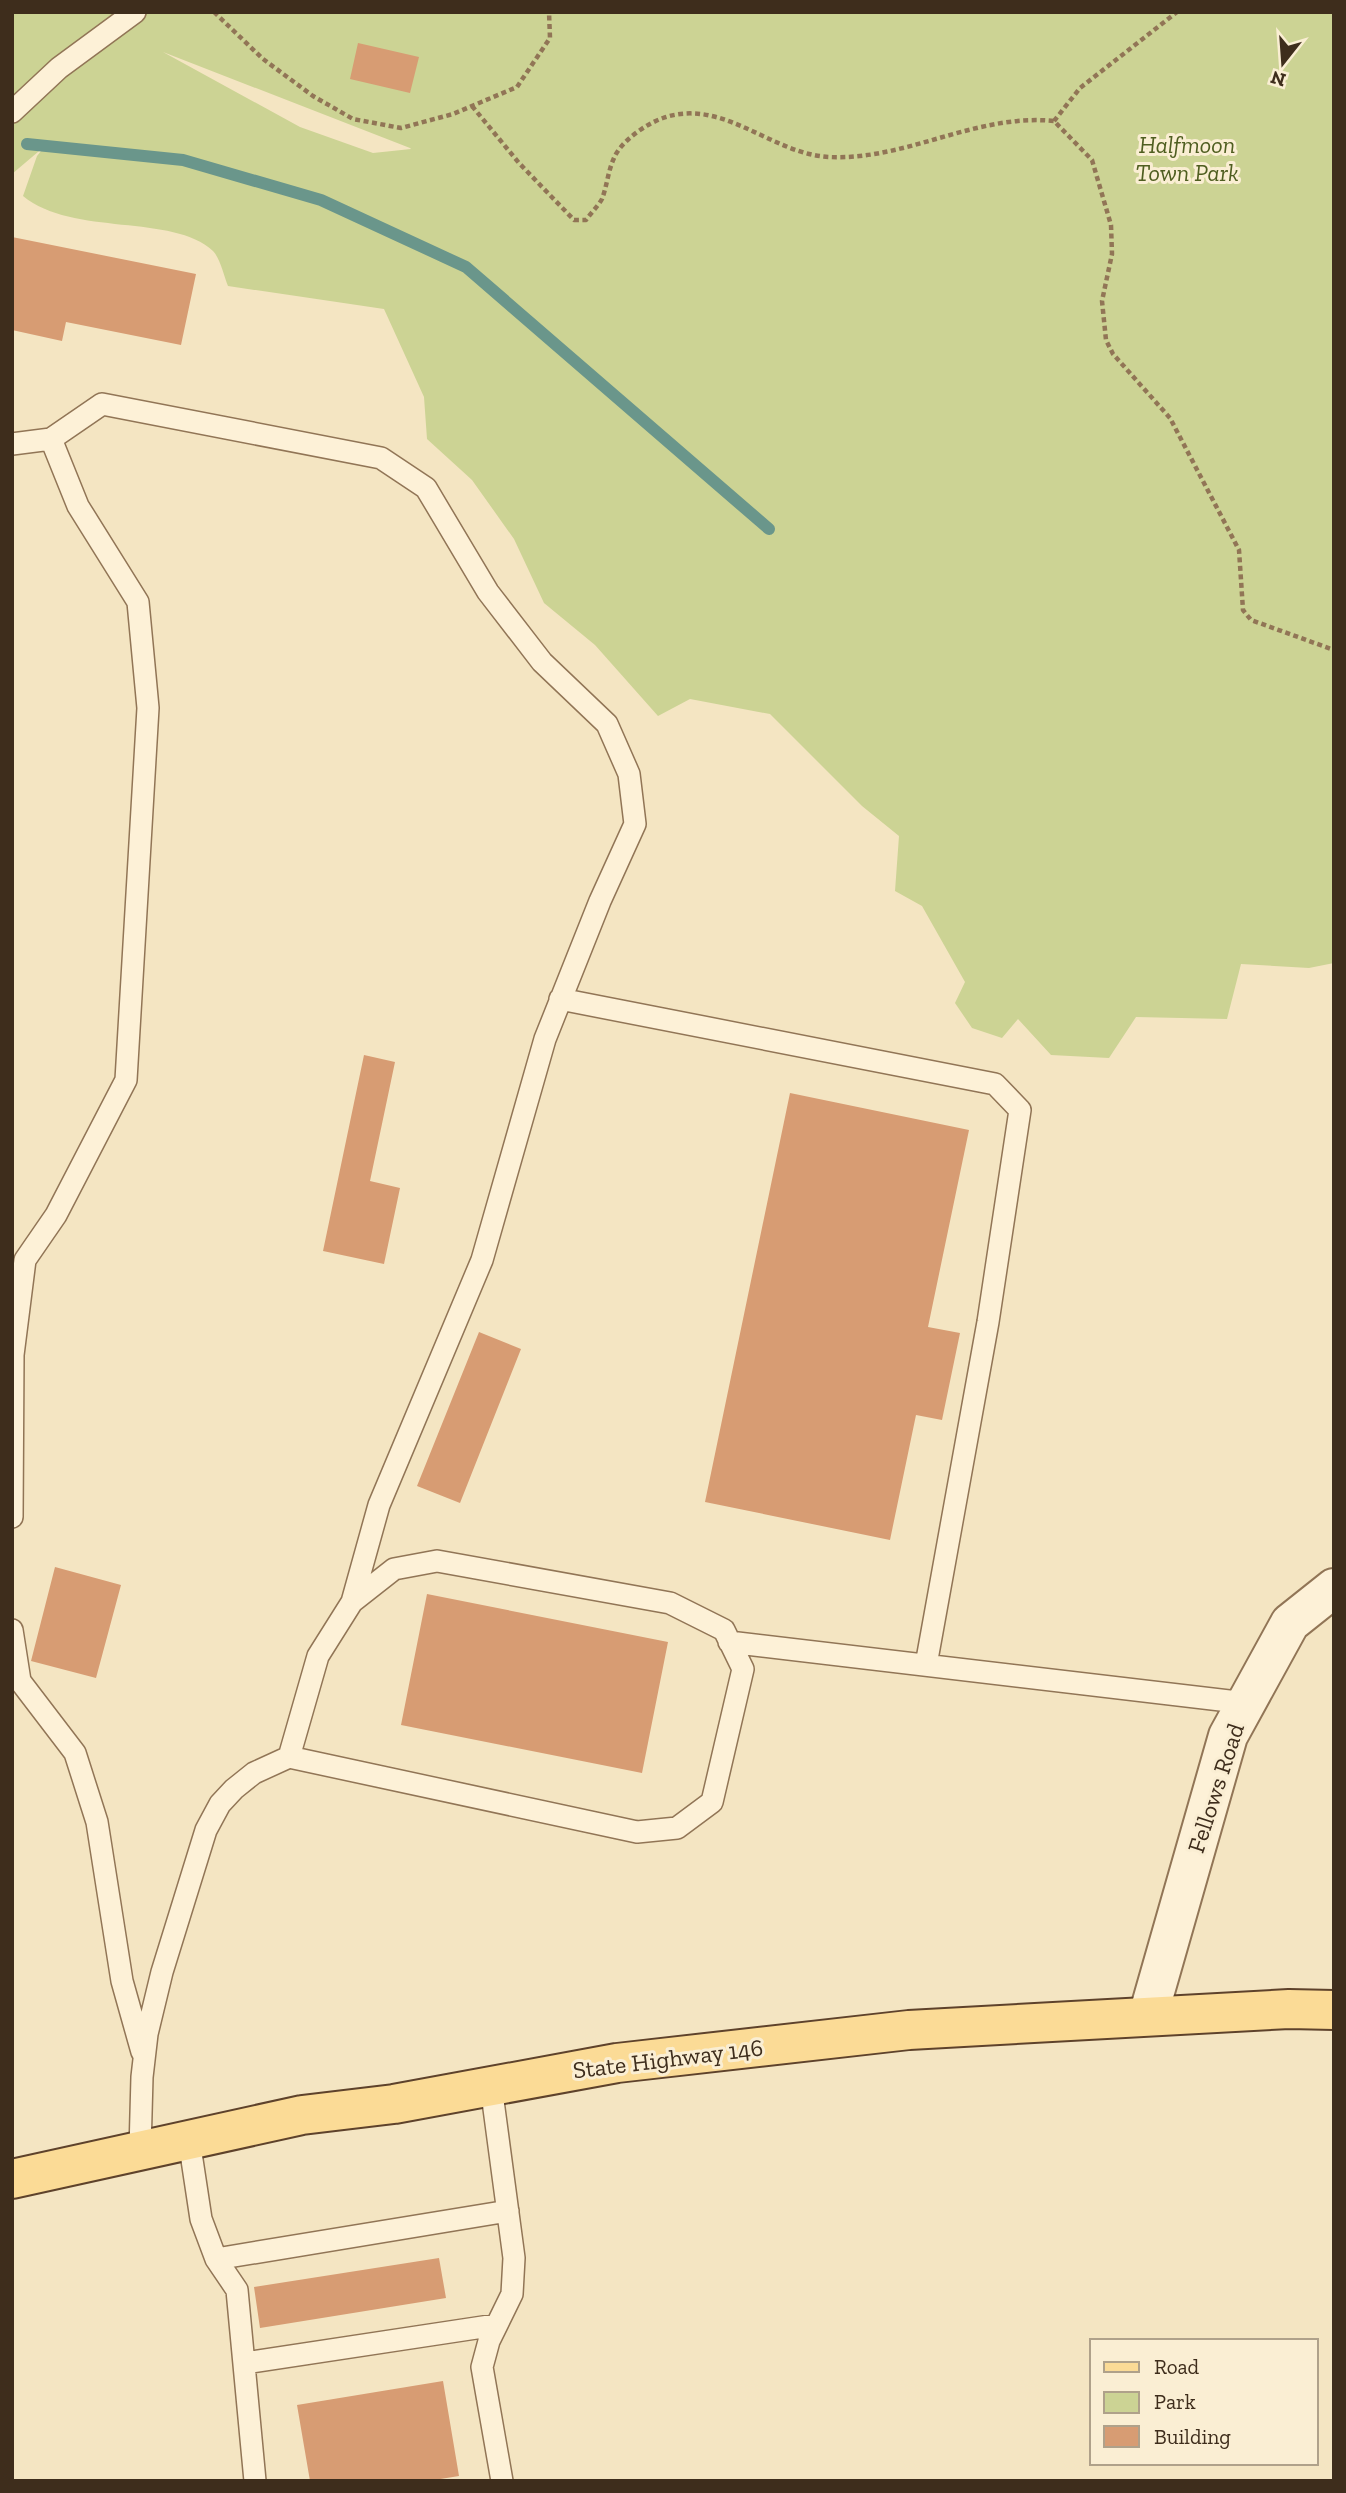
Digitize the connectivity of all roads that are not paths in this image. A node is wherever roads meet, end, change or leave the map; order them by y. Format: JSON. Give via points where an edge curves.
{"nodes":[{"id":1,"x":135,"y":12,"type":"edge"},
{"id":2,"x":12,"y":112,"type":"edge"},
{"id":3,"x":51,"y":439,"type":"junction"},
{"id":4,"x":12,"y":444,"type":"edge"},
{"id":5,"x":560,"y":999,"type":"junction"},
{"id":6,"x":12,"y":1517,"type":"edge"},
{"id":7,"x":1334,"y":1588,"type":"edge"},
{"id":8,"x":352,"y":1602,"type":"junction"},
{"id":9,"x":12,"y":1630,"type":"edge"},
{"id":10,"x":729,"y":1642,"type":"junction"},
{"id":11,"x":926,"y":1665,"type":"junction"},
{"id":12,"x":1246,"y":1703,"type":"junction"},
{"id":13,"x":289,"y":1757,"type":"junction"},
{"id":14,"x":1334,"y":2010,"type":"edge"},
{"id":15,"x":1148,"y":2016,"type":"junction"},
{"id":16,"x":144,"y":2059,"type":"junction"},
{"id":17,"x":491,"y":2086,"type":"junction"},
{"id":18,"x":188,"y":2140,"type":"junction"},
{"id":19,"x":140,"y":2150,"type":"junction"},
{"id":20,"x":12,"y":2179,"type":"edge"},
{"id":21,"x":508,"y":2211,"type":"junction"},
{"id":22,"x":216,"y":2259,"type":"junction"},
{"id":23,"x":496,"y":2325,"type":"junction"},
{"id":24,"x":245,"y":2363,"type":"junction"},
{"id":25,"x":255,"y":2481,"type":"edge"},
{"id":26,"x":502,"y":2481,"type":"edge"}],
"edges":[{"from":1,"to":2,"type":"lane","via":[[59,68]]},
{"from":3,"to":4,"type":"lane"},
{"from":3,"to":5,"type":"lane","via":[[102,404],[381,458],[426,488],[488,592],[542,662],[607,724],[629,774],[635,824]]},
{"from":3,"to":6,"type":"lane","via":[[78,506],[138,603],[148,708],[126,1080],[56,1215],[25,1260],[13,1355]]},
{"from":5,"to":8,"type":"lane","via":[[482,1260],[379,1505]]},
{"from":5,"to":11,"type":"lane","via":[[995,1084],[1020,1111],[988,1322]]},
{"from":7,"to":12,"type":"street","name":"Fellows Road","via":[[1290,1623]]},
{"from":8,"to":10,"type":"lane","via":[[394,1569],[437,1561],[670,1603],[724,1630]]},
{"from":8,"to":13,"type":"lane","via":[[318,1656]]},
{"from":9,"to":16,"type":"lane","via":[[20,1681],[75,1753],[97,1822],[121,1981]]},
{"from":10,"to":11,"type":"lane"},
{"from":10,"to":13,"type":"lane","via":[[743,1669],[712,1802],[677,1828],[638,1832]]},
{"from":11,"to":12,"type":"lane"},
{"from":12,"to":15,"type":"street","name":"Fellows Road","via":[[1227,1736]]},
{"from":13,"to":16,"type":"lane","via":[[254,1773],[234,1789],[206,1830],[162,1972]]},
{"from":14,"to":15,"type":"main road","name":"State Highway 146"},
{"from":15,"to":17,"type":"main road","name":"State Highway 146","via":[[909,2030],[617,2063]]},
{"from":16,"to":19,"type":"lane"},
{"from":17,"to":18,"type":"main road","name":"State Highway 146","via":[[302,2115]]},
{"from":17,"to":21,"type":"lane"},
{"from":18,"to":19,"type":"main road","name":"State Highway 146"},
{"from":18,"to":22,"type":"lane","via":[[201,2219]]},
{"from":19,"to":20,"type":"main road","name":"State Highway 146"},
{"from":21,"to":22,"type":"lane"},
{"from":21,"to":23,"type":"lane","via":[[514,2258],[512,2294]]},
{"from":22,"to":24,"type":"lane","via":[[237,2290]]},
{"from":23,"to":24,"type":"lane"},
{"from":23,"to":26,"type":"lane","via":[[482,2367]]},
{"from":24,"to":25,"type":"lane"}]}
